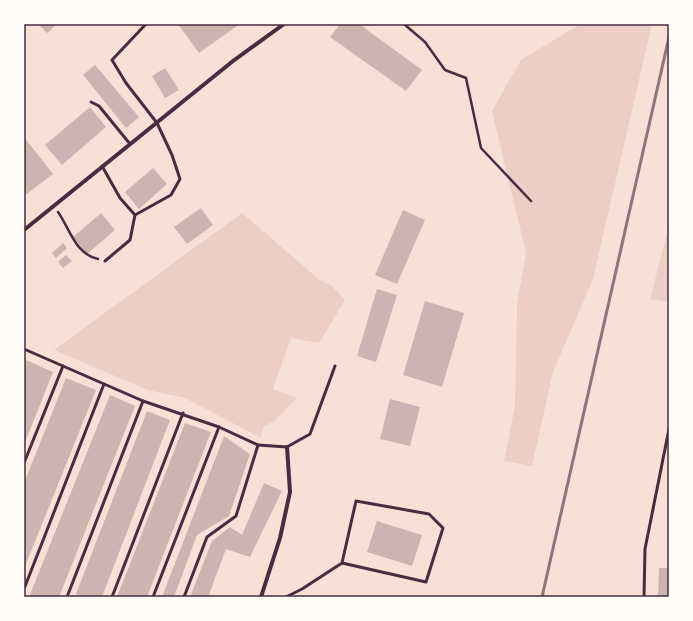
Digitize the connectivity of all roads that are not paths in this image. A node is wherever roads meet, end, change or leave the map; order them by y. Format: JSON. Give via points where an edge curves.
{"nodes":[{"id":1,"x":146,"y":24,"type":"edge"},
{"id":2,"x":284,"y":24,"type":"edge"},
{"id":3,"x":91,"y":102,"type":"dead end"},
{"id":4,"x":157,"y":122,"type":"junction"},
{"id":5,"x":130,"y":144,"type":"junction"},
{"id":6,"x":102,"y":166,"type":"junction"},
{"id":7,"x":135,"y":215,"type":"junction"},
{"id":8,"x":25,"y":228,"type":"edge"},
{"id":9,"x":105,"y":261,"type":"road end"},
{"id":10,"x":24,"y":350,"type":"edge"},
{"id":11,"x":63,"y":366,"type":"junction"},
{"id":12,"x":335,"y":366,"type":"dead end"},
{"id":13,"x":104,"y":384,"type":"junction"},
{"id":14,"x":143,"y":401,"type":"junction"},
{"id":15,"x":183,"y":413,"type":"junction"},
{"id":16,"x":219,"y":426,"type":"junction"},
{"id":17,"x":669,"y":429,"type":"edge"},
{"id":18,"x":258,"y":445,"type":"junction"},
{"id":19,"x":287,"y":448,"type":"junction"},
{"id":20,"x":24,"y":464,"type":"edge"},
{"id":21,"x":342,"y":563,"type":"junction"},
{"id":22,"x":24,"y":589,"type":"edge"},
{"id":23,"x":67,"y":597,"type":"edge"},
{"id":24,"x":112,"y":597,"type":"edge"},
{"id":25,"x":153,"y":597,"type":"edge"},
{"id":26,"x":184,"y":597,"type":"edge"},
{"id":27,"x":261,"y":597,"type":"edge"},
{"id":28,"x":286,"y":597,"type":"edge"},
{"id":29,"x":644,"y":597,"type":"edge"}],
"edges":[{"from":1,"to":4,"type":"lane","via":[[112,60]]},
{"from":2,"to":4,"type":"street"},
{"from":3,"to":5,"type":"lane","via":[[99,106]]},
{"from":4,"to":5,"type":"street"},
{"from":4,"to":7,"type":"lane","via":[[180,180],[171,195]]},
{"from":5,"to":6,"type":"street"},
{"from":6,"to":7,"type":"lane","via":[[120,198]]},
{"from":6,"to":8,"type":"street"},
{"from":7,"to":9,"type":"lane","via":[[130,240]]},
{"from":10,"to":11,"type":"lane"},
{"from":11,"to":13,"type":"lane"},
{"from":11,"to":20,"type":"lane"},
{"from":12,"to":19,"type":"lane","via":[[310,434]]},
{"from":13,"to":14,"type":"lane"},
{"from":13,"to":22,"type":"lane"},
{"from":14,"to":15,"type":"lane"},
{"from":14,"to":23,"type":"lane"},
{"from":15,"to":16,"type":"lane"},
{"from":15,"to":24,"type":"lane"},
{"from":16,"to":18,"type":"lane"},
{"from":16,"to":25,"type":"lane"},
{"from":17,"to":29,"type":"lane","via":[[645,549]]},
{"from":18,"to":19,"type":"lane"},
{"from":18,"to":26,"type":"lane","via":[[236,516],[207,537]]},
{"from":19,"to":27,"type":"street","via":[[290,492],[280,538]]},
{"from":21,"to":21,"type":"lane","via":[[356,501],[429,514],[443,528],[426,582]]},
{"from":21,"to":28,"type":"lane"}]}
